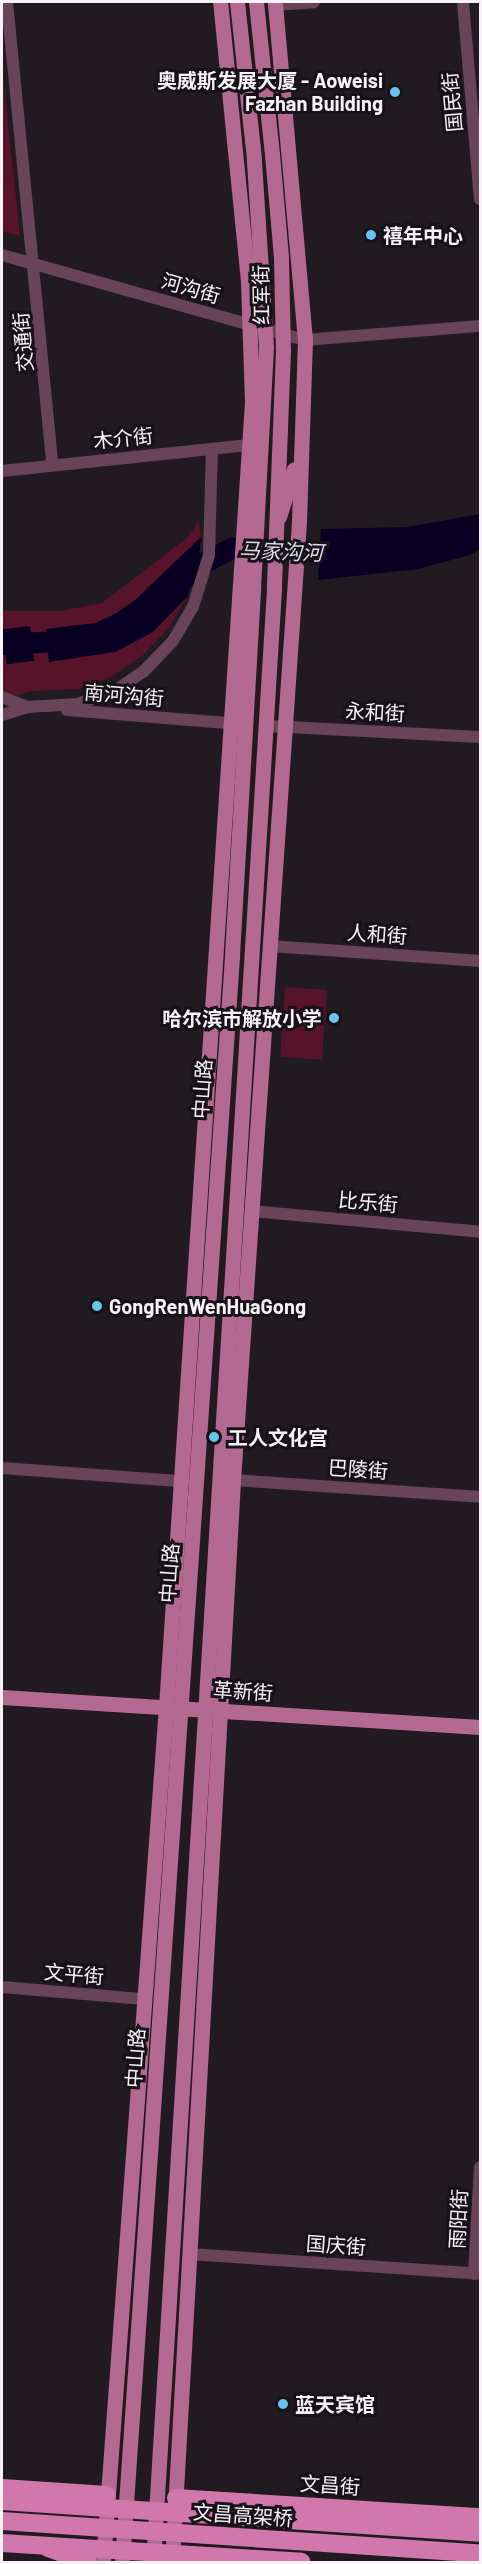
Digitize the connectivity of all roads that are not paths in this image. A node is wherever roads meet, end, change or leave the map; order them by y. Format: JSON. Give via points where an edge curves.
{"nodes":[{"id":1,"x":7,"y":2,"type":"edge"},
{"id":2,"x":220,"y":2,"type":"edge"},
{"id":3,"x":237,"y":2,"type":"edge"},
{"id":4,"x":256,"y":2,"type":"edge"},
{"id":5,"x":314,"y":2,"type":"edge"},
{"id":6,"x":463,"y":2,"type":"edge"},
{"id":7,"x":275,"y":3,"type":"edge"},
{"id":8,"x":285,"y":88,"type":"junction"},
{"id":9,"x":268,"y":120,"type":"junction"},
{"id":10,"x":480,"y":193,"type":"edge"},
{"id":11,"x":2,"y":255,"type":"edge"},
{"id":12,"x":36,"y":264,"type":"junction"},
{"id":13,"x":250,"y":324,"type":"junction"},
{"id":14,"x":480,"y":326,"type":"edge"},
{"id":15,"x":304,"y":340,"type":"junction"},
{"id":16,"x":249,"y":445,"type":"junction"},
{"id":17,"x":212,"y":449,"type":"junction"},
{"id":18,"x":300,"y":451,"type":"junction"},
{"id":19,"x":52,"y":465,"type":"junction"},
{"id":20,"x":2,"y":471,"type":"edge"},
{"id":21,"x":259,"y":519,"type":"junction"},
{"id":22,"x":278,"y":520,"type":"junction"},
{"id":23,"x":253,"y":587,"type":"joint"},
{"id":24,"x":2,"y":697,"type":"edge"},
{"id":25,"x":27,"y":707,"type":"junction"},
{"id":26,"x":2,"y":715,"type":"edge"},
{"id":27,"x":230,"y":723,"type":"junction"},
{"id":28,"x":245,"y":725,"type":"junction"},
{"id":29,"x":268,"y":726,"type":"junction"},
{"id":30,"x":286,"y":726,"type":"junction"},
{"id":31,"x":480,"y":737,"type":"edge"},
{"id":32,"x":270,"y":946,"type":"junction"},
{"id":33,"x":480,"y":961,"type":"edge"},
{"id":34,"x":251,"y":1211,"type":"junction"},
{"id":35,"x":480,"y":1232,"type":"edge"},
{"id":36,"x":2,"y":1468,"type":"edge"},
{"id":37,"x":233,"y":1480,"type":"junction"},
{"id":38,"x":179,"y":1481,"type":"junction"},
{"id":39,"x":480,"y":1497,"type":"edge"},
{"id":40,"x":2,"y":1697,"type":"edge"},
{"id":41,"x":173,"y":1707,"type":"junction"},
{"id":42,"x":212,"y":1710,"type":"junction"},
{"id":43,"x":480,"y":1727,"type":"edge"},
{"id":44,"x":2,"y":1987,"type":"edge"},
{"id":45,"x":143,"y":1999,"type":"junction"},
{"id":46,"x":480,"y":2167,"type":"edge"},
{"id":47,"x":189,"y":2254,"type":"junction"},
{"id":48,"x":477,"y":2274,"type":"edge"},
{"id":49,"x":2,"y":2487,"type":"edge"},
{"id":50,"x":107,"y":2495,"type":"junction"},
{"id":51,"x":2,"y":2501,"type":"edge"},
{"id":52,"x":173,"y":2505,"type":"junction"},
{"id":53,"x":480,"y":2517,"type":"edge"},
{"id":54,"x":2,"y":2521,"type":"edge"},
{"id":55,"x":480,"y":2533,"type":"edge"},
{"id":56,"x":231,"y":2536,"type":"junction"},
{"id":57,"x":2,"y":2543,"type":"edge"},
{"id":58,"x":41,"y":2546,"type":"junction"},
{"id":59,"x":480,"y":2554,"type":"edge"},
{"id":60,"x":88,"y":2562,"type":"edge"},
{"id":61,"x":103,"y":2562,"type":"edge"},
{"id":62,"x":122,"y":2562,"type":"edge"},
{"id":63,"x":153,"y":2562,"type":"edge"},
{"id":64,"x":172,"y":2562,"type":"edge"},
{"id":65,"x":301,"y":2562,"type":"edge"}],
"edges":[{"from":1,"to":12,"type":"street","name":"交通街"},
{"from":2,"to":13,"type":"main road","name":"红军街"},
{"from":3,"to":21,"type":"main road","name":"红军街","bridge":true,"via":[[254,159],[265,318]]},
{"from":4,"to":9,"type":"main road","name":"红军街"},
{"from":5,"to":7,"type":"street"},
{"from":6,"to":10,"type":"street","name":"国民街"},
{"from":7,"to":8,"type":"main road","name":"红军街"},
{"from":8,"to":9,"type":"main road"},
{"from":8,"to":15,"type":"main road","name":"红军街"},
{"from":9,"to":22,"type":"main road","name":"红军街","bridge":true,"via":[[282,285]]},
{"from":11,"to":12,"type":"street","name":"河沟街"},
{"from":12,"to":13,"type":"street","name":"河沟街"},
{"from":12,"to":19,"type":"street","name":"交通街"},
{"from":13,"to":15,"type":"street","name":"河沟街"},
{"from":13,"to":16,"type":"main road","name":"红军街"},
{"from":14,"to":15,"type":"street","name":"河沟街"},
{"from":15,"to":18,"type":"main road","name":"红军街"},
{"from":16,"to":17,"type":"street","name":"木介街"},
{"from":16,"to":21,"type":"main road"},
{"from":16,"to":27,"type":"main road"},
{"from":17,"to":19,"type":"street","name":"木介街"},
{"from":17,"to":25,"type":"street","via":[[209,555],[193,607],[173,641],[143,672],[116,690],[78,704]]},
{"from":18,"to":22,"type":"main road"},
{"from":18,"to":30,"type":"main road","name":"红军街"},
{"from":19,"to":20,"type":"street","name":"木介街"},
{"from":21,"to":23,"type":"main road","name":"红军街","bridge":true},
{"from":22,"to":29,"type":"main road","name":"红军街","bridge":true},
{"from":23,"to":28,"type":"main road","name":"中山路"},
{"from":24,"to":25,"type":"street"},
{"from":25,"to":26,"type":"street","name":"南河沟街"},
{"from":25,"to":27,"type":"street","name":"南河沟街"},
{"from":27,"to":28,"type":"street","name":"南河沟街"},
{"from":27,"to":38,"type":"main road"},
{"from":28,"to":41,"type":"main road","name":"中山路"},
{"from":29,"to":30,"type":"street","name":"永和街"},
{"from":29,"to":42,"type":"main road"},
{"from":30,"to":31,"type":"street","name":"永和街"},
{"from":30,"to":32,"type":"main road","name":"红军街"},
{"from":32,"to":33,"type":"street","name":"人和街"},
{"from":32,"to":34,"type":"main road","name":"红军街"},
{"from":34,"to":35,"type":"street","name":"比乐街"},
{"from":34,"to":37,"type":"main road","name":"红军街"},
{"from":36,"to":38,"type":"street"},
{"from":37,"to":39,"type":"street","name":"巴陵街"},
{"from":37,"to":42,"type":"main road","name":"红军街"},
{"from":38,"to":41,"type":"main road"},
{"from":40,"to":41,"type":"main road","name":"革新街"},
{"from":41,"to":42,"type":"main road","name":"革新街"},
{"from":41,"to":45,"type":"main road"},
{"from":41,"to":62,"type":"main road","name":"中山路"},
{"from":42,"to":43,"type":"main road","name":"革新街"},
{"from":42,"to":47,"type":"main road"},
{"from":42,"to":63,"type":"main road"},
{"from":44,"to":45,"type":"street","name":"文平街"},
{"from":45,"to":50,"type":"main road"},
{"from":46,"to":48,"type":"street","name":"雨阳街"},
{"from":47,"to":48,"type":"street","name":"国庆街"},
{"from":47,"to":52,"type":"main road"},
{"from":49,"to":50,"type":"highway"},
{"from":50,"to":61,"type":"main road"},
{"from":51,"to":52,"type":"highway","bridge":true},
{"from":52,"to":53,"type":"highway","name":"文昌街"},
{"from":52,"to":55,"type":"highway","bridge":true},
{"from":52,"to":56,"type":"highway","bridge":true},
{"from":52,"to":64,"type":"main road"},
{"from":54,"to":56,"type":"highway","name":"文昌高架桥","bridge":true},
{"from":56,"to":59,"type":"highway","name":"文昌高架桥","bridge":true},
{"from":57,"to":58,"type":"highway","bridge":true},
{"from":58,"to":60,"type":"highway","bridge":true},
{"from":58,"to":65,"type":"highway","bridge":true}]}
